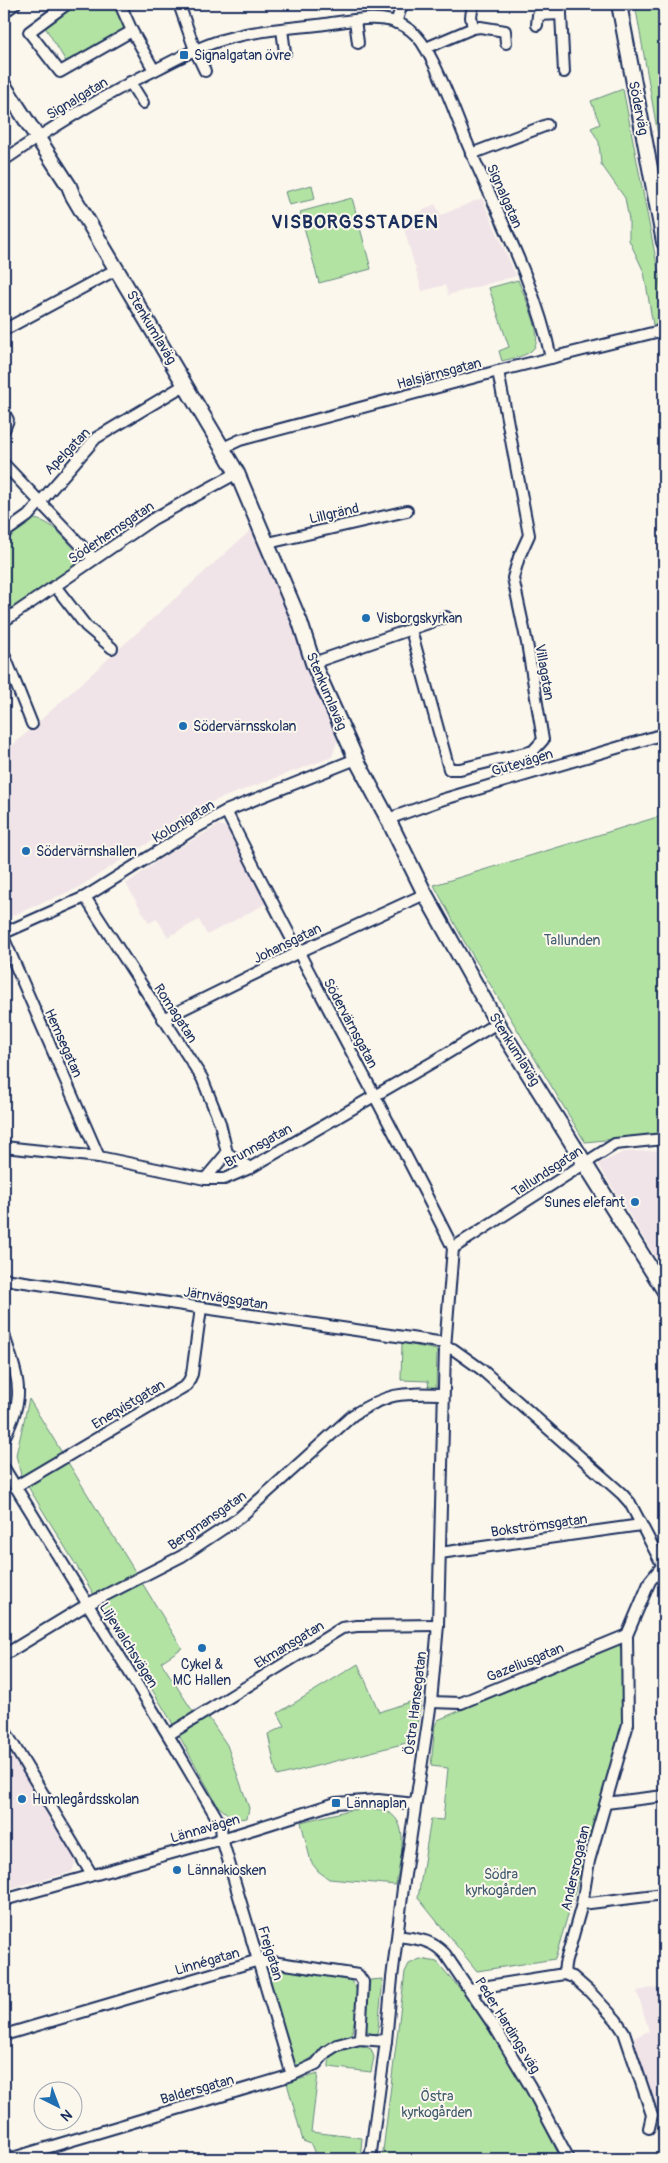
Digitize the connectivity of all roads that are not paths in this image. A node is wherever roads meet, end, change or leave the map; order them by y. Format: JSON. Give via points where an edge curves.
{"nodes":[{"id":1,"x":15,"y":4,"type":"edge"},
{"id":2,"x":68,"y":4,"type":"edge"},
{"id":3,"x":120,"y":4,"type":"edge"},
{"id":4,"x":181,"y":4,"type":"edge"},
{"id":5,"x":402,"y":4,"type":"edge"},
{"id":6,"x":473,"y":4,"type":"edge"},
{"id":7,"x":619,"y":4,"type":"edge"},
{"id":8,"x":560,"y":9,"type":"edge"},
{"id":9,"x":4,"y":12,"type":"edge"},
{"id":10,"x":355,"y":20,"type":"junction"},
{"id":11,"x":396,"y":23,"type":"junction"},
{"id":12,"x":537,"y":25,"type":"dead end"},
{"id":13,"x":474,"y":28,"type":"junction"},
{"id":14,"x":282,"y":29,"type":"junction"},
{"id":15,"x":132,"y":31,"type":"junction"},
{"id":16,"x":358,"y":44,"type":"dead end"},
{"id":17,"x":506,"y":44,"type":"dead end"},
{"id":18,"x":426,"y":48,"type":"junction"},
{"id":19,"x":194,"y":50,"type":"junction"},
{"id":20,"x":285,"y":53,"type":"dead end"},
{"id":21,"x":154,"y":70,"type":"junction"},
{"id":22,"x":205,"y":71,"type":"dead end"},
{"id":23,"x":564,"y":72,"type":"dead end"},
{"id":24,"x":130,"y":82,"type":"junction"},
{"id":25,"x":4,"y":86,"type":"edge"},
{"id":26,"x":143,"y":103,"type":"dead end"},
{"id":27,"x":547,"y":124,"type":"dead end"},
{"id":28,"x":38,"y":136,"type":"junction"},
{"id":29,"x":471,"y":154,"type":"junction"},
{"id":30,"x":4,"y":160,"type":"edge"},
{"id":31,"x":664,"y":242,"type":"edge"},
{"id":32,"x":117,"y":269,"type":"junction"},
{"id":33,"x":4,"y":330,"type":"edge"},
{"id":34,"x":664,"y":330,"type":"edge"},
{"id":35,"x":551,"y":358,"type":"junction"},
{"id":36,"x":498,"y":371,"type":"junction"},
{"id":37,"x":186,"y":384,"type":"junction"},
{"id":38,"x":4,"y":413,"type":"edge"},
{"id":39,"x":4,"y":430,"type":"edge"},
{"id":40,"x":223,"y":448,"type":"junction"},
{"id":41,"x":4,"y":464,"type":"edge"},
{"id":42,"x":237,"y":473,"type":"junction"},
{"id":43,"x":40,"y":501,"type":"junction"},
{"id":44,"x":407,"y":511,"type":"dead end"},
{"id":45,"x":4,"y":533,"type":"edge"},
{"id":46,"x":268,"y":543,"type":"junction"},
{"id":47,"x":94,"y":559,"type":"junction"},
{"id":48,"x":55,"y":586,"type":"junction"},
{"id":49,"x":446,"y":617,"type":"dead end"},
{"id":50,"x":4,"y":621,"type":"edge"},
{"id":51,"x":411,"y":630,"type":"junction"},
{"id":52,"x":112,"y":648,"type":"dead end"},
{"id":53,"x":4,"y":654,"type":"edge"},
{"id":54,"x":313,"y":663,"type":"junction"},
{"id":55,"x":32,"y":724,"type":"dead end"},
{"id":56,"x":664,"y":734,"type":"edge"},
{"id":57,"x":356,"y":759,"type":"junction"},
{"id":58,"x":226,"y":811,"type":"junction"},
{"id":59,"x":388,"y":819,"type":"junction"},
{"id":60,"x":425,"y":894,"type":"junction"},
{"id":61,"x":85,"y":897,"type":"junction"},
{"id":62,"x":4,"y":933,"type":"edge"},
{"id":63,"x":4,"y":939,"type":"edge"},
{"id":64,"x":298,"y":952,"type":"junction"},
{"id":65,"x":163,"y":1019,"type":"junction"},
{"id":66,"x":497,"y":1023,"type":"junction"},
{"id":67,"x":374,"y":1096,"type":"junction"},
{"id":68,"x":664,"y":1139,"type":"edge"},
{"id":69,"x":4,"y":1147,"type":"edge"},
{"id":70,"x":227,"y":1152,"type":"junction"},
{"id":71,"x":99,"y":1157,"type":"junction"},
{"id":72,"x":586,"y":1162,"type":"junction"},
{"id":73,"x":250,"y":1168,"type":"junction"},
{"id":74,"x":205,"y":1179,"type":"junction"},
{"id":75,"x":453,"y":1248,"type":"junction"},
{"id":76,"x":4,"y":1279,"type":"edge"},
{"id":77,"x":664,"y":1290,"type":"edge"},
{"id":78,"x":201,"y":1308,"type":"junction"},
{"id":79,"x":4,"y":1335,"type":"edge"},
{"id":80,"x":445,"y":1345,"type":"junction"},
{"id":81,"x":443,"y":1394,"type":"junction"},
{"id":82,"x":4,"y":1438,"type":"edge"},
{"id":83,"x":4,"y":1468,"type":"edge"},
{"id":84,"x":15,"y":1487,"type":"junction"},
{"id":85,"x":642,"y":1525,"type":"junction"},
{"id":86,"x":440,"y":1552,"type":"junction"},
{"id":87,"x":664,"y":1566,"type":"edge"},
{"id":88,"x":88,"y":1604,"type":"junction"},
{"id":89,"x":438,"y":1625,"type":"junction"},
{"id":90,"x":627,"y":1635,"type":"junction"},
{"id":91,"x":4,"y":1655,"type":"edge"},
{"id":92,"x":431,"y":1702,"type":"junction"},
{"id":93,"x":4,"y":1729,"type":"edge"},
{"id":94,"x":168,"y":1734,"type":"junction"},
{"id":95,"x":664,"y":1796,"type":"edge"},
{"id":96,"x":606,"y":1803,"type":"junction"},
{"id":97,"x":415,"y":1804,"type":"junction"},
{"id":98,"x":222,"y":1839,"type":"junction"},
{"id":99,"x":92,"y":1875,"type":"junction"},
{"id":100,"x":664,"y":1894,"type":"edge"},
{"id":101,"x":4,"y":1900,"type":"edge"},
{"id":102,"x":582,"y":1904,"type":"junction"},
{"id":103,"x":398,"y":1936,"type":"junction"},
{"id":104,"x":259,"y":1960,"type":"junction"},
{"id":105,"x":564,"y":1974,"type":"junction"},
{"id":106,"x":470,"y":1989,"type":"junction"},
{"id":107,"x":4,"y":2035,"type":"edge"},
{"id":108,"x":360,"y":2039,"type":"junction"},
{"id":109,"x":386,"y":2042,"type":"junction"},
{"id":110,"x":292,"y":2075,"type":"junction"},
{"id":111,"x":649,"y":2128,"type":"dead end"},
{"id":112,"x":9,"y":2159,"type":"edge"},
{"id":113,"x":370,"y":2159,"type":"edge"},
{"id":114,"x":569,"y":2159,"type":"edge"}],
"edges":[{"from":1,"to":9,"type":"street"},
{"from":2,"to":15,"type":"street","via":[[30,32],[60,72]]},
{"from":3,"to":15,"type":"street"},
{"from":4,"to":19,"type":"street"},
{"from":5,"to":11,"type":"street"},
{"from":6,"to":13,"type":"street","via":[[470,17]]},
{"from":7,"to":31,"type":"street","name":"Söderväg"},
{"from":8,"to":12,"type":"street","via":[[538,15]]},
{"from":8,"to":23,"type":"street"},
{"from":10,"to":11,"type":"street","name":"Signalgatan"},
{"from":10,"to":14,"type":"street","name":"Signalgatan"},
{"from":10,"to":16,"type":"street"},
{"from":11,"to":18,"type":"street","name":"Signalgatan","via":[[412,32]]},
{"from":13,"to":17,"type":"street","via":[[505,31]]},
{"from":13,"to":18,"type":"street"},
{"from":14,"to":19,"type":"street","name":"Signalgatan","via":[[234,36]]},
{"from":14,"to":20,"type":"street"},
{"from":15,"to":21,"type":"street"},
{"from":18,"to":29,"type":"street","name":"Signalgatan"},
{"from":19,"to":21,"type":"street","name":"Signalgatan"},
{"from":19,"to":22,"type":"street"},
{"from":21,"to":24,"type":"street","name":"Signalgatan"},
{"from":24,"to":26,"type":"street","name":"Signalgatan"},
{"from":24,"to":28,"type":"street","name":"Signalgatan"},
{"from":25,"to":28,"type":"street","name":"Stenkumlaväg"},
{"from":27,"to":29,"type":"street"},
{"from":28,"to":30,"type":"street","name":"Signalgatan"},
{"from":28,"to":32,"type":"street","name":"Stenkumlaväg"},
{"from":29,"to":35,"type":"street","name":"Signalgatan","via":[[534,295]]},
{"from":32,"to":33,"type":"street"},
{"from":32,"to":37,"type":"street","name":"Stenkumlaväg"},
{"from":34,"to":35,"type":"street","name":"Halsjärnsgatan"},
{"from":35,"to":36,"type":"street","name":"Halsjärnsgatan"},
{"from":36,"to":40,"type":"street","name":"Halsjärnsgatan","via":[[240,440]]},
{"from":36,"to":51,"type":"street","name":"Villagatan","via":[[529,535],[513,578],[543,740],[533,751],[449,769]]},
{"from":37,"to":40,"type":"street","name":"Stenkumlaväg"},
{"from":37,"to":43,"type":"street","name":"Apelgatan","via":[[96,438]]},
{"from":38,"to":39,"type":"street","via":[[8,420]]},
{"from":40,"to":42,"type":"street","name":"Stenkumlaväg"},
{"from":41,"to":43,"type":"street"},
{"from":42,"to":46,"type":"street","name":"Stenkumlaväg"},
{"from":42,"to":47,"type":"street","name":"Söderhemsgatan","via":[[153,519]]},
{"from":43,"to":45,"type":"street","name":"Apelgatan","via":[[28,516]]},
{"from":43,"to":47,"type":"street"},
{"from":44,"to":46,"type":"street","name":"Lillgränd"},
{"from":46,"to":54,"type":"street","name":"Stenkumlaväg"},
{"from":47,"to":48,"type":"street","name":"Söderhemsgatan"},
{"from":48,"to":50,"type":"street","name":"Söderhemsgatan"},
{"from":48,"to":52,"type":"street","via":[[86,626]]},
{"from":49,"to":51,"type":"street"},
{"from":51,"to":54,"type":"street"},
{"from":53,"to":55,"type":"street"},
{"from":54,"to":57,"type":"street","name":"Stenkumlaväg"},
{"from":56,"to":59,"type":"street","name":"Gutevägen"},
{"from":57,"to":58,"type":"street","name":"Kolonigatan"},
{"from":57,"to":59,"type":"street","name":"Stenkumlaväg"},
{"from":58,"to":61,"type":"street","name":"Kolonigatan"},
{"from":58,"to":64,"type":"street","name":"Södervärnsgatan"},
{"from":59,"to":60,"type":"street","name":"Stenkumlaväg"},
{"from":60,"to":64,"type":"street","name":"Johansgatan"},
{"from":60,"to":66,"type":"street","name":"Stenkumlaväg"},
{"from":61,"to":62,"type":"street","name":"Kolonigatan"},
{"from":61,"to":65,"type":"street","name":"Romagatan"},
{"from":63,"to":71,"type":"street","name":"Hemsegatan"},
{"from":64,"to":65,"type":"street","name":"Johansgatan"},
{"from":64,"to":67,"type":"street","name":"Södervärnsgatan"},
{"from":65,"to":70,"type":"street","name":"Romagatan","via":[[202,1078]]},
{"from":66,"to":67,"type":"street","name":"Brunnsgatan"},
{"from":66,"to":72,"type":"street","name":"Stenkumlaväg"},
{"from":67,"to":73,"type":"street","name":"Brunnsgatan"},
{"from":67,"to":75,"type":"street","name":"Södervärnsgatan"},
{"from":68,"to":72,"type":"street","name":"Tallundsgatan","via":[[615,1144]]},
{"from":69,"to":71,"type":"street","name":"Brunnsgatan"},
{"from":70,"to":73,"type":"street"},
{"from":70,"to":74,"type":"street"},
{"from":71,"to":74,"type":"street","name":"Brunnsgatan"},
{"from":72,"to":75,"type":"street","name":"Tallundsgatan"},
{"from":72,"to":77,"type":"street","name":"Stenkumlaväg"},
{"from":73,"to":74,"type":"street","name":"Brunnsgatan","via":[[224,1179]]},
{"from":75,"to":80,"type":"street","name":"Östra Hansegatan"},
{"from":76,"to":78,"type":"street","name":"Järnvägsgatan"},
{"from":78,"to":80,"type":"street","name":"Järnvägsgatan"},
{"from":78,"to":84,"type":"street","name":"Eneqvistgatan","via":[[192,1374],[186,1385]]},
{"from":79,"to":82,"type":"street","via":[[19,1387],[19,1400]]},
{"from":80,"to":81,"type":"street","name":"Östra Hansegatan"},
{"from":80,"to":85,"type":"street","name":"Järnvägsgatan","via":[[475,1364],[622,1494]]},
{"from":81,"to":86,"type":"street","name":"Östra Hansegatan"},
{"from":81,"to":88,"type":"street","name":"Bergmansgatan","via":[[396,1394],[367,1406],[239,1518],[182,1556]]},
{"from":83,"to":84,"type":"street","name":"Liljewalchsvägen"},
{"from":84,"to":88,"type":"street","name":"Liljewalchsvägen"},
{"from":85,"to":86,"type":"street","name":"Bokströmsgatan"},
{"from":85,"to":87,"type":"street","name":"Järnvägsgatan"},
{"from":86,"to":89,"type":"street","name":"Östra Hansegatan"},
{"from":87,"to":90,"type":"street","name":"Andersrogatan","via":[[650,1582]]},
{"from":88,"to":91,"type":"street","name":"Bergmansgatan"},
{"from":88,"to":94,"type":"street","name":"Liljewalchsvägen"},
{"from":89,"to":92,"type":"street","name":"Östra Hansegatan"},
{"from":89,"to":94,"type":"street","name":"Ekmansgatan","via":[[342,1628]]},
{"from":90,"to":92,"type":"street","name":"Gazeliusgatan","via":[[461,1704]]},
{"from":90,"to":96,"type":"street","name":"Andersrogatan","via":[[628,1724]]},
{"from":92,"to":97,"type":"street","name":"Östra Hansegatan"},
{"from":93,"to":99,"type":"street"},
{"from":94,"to":98,"type":"street","name":"Liljewalchsvägen","via":[[221,1824]]},
{"from":95,"to":96,"type":"street"},
{"from":96,"to":102,"type":"street","name":"Andersrogatan","via":[[588,1860]]},
{"from":97,"to":98,"type":"street","name":"Lännavägen","via":[[378,1800],[336,1803]]},
{"from":97,"to":103,"type":"street","name":"Östra Hansegatan"},
{"from":98,"to":99,"type":"street","name":"Lännavägen"},
{"from":98,"to":104,"type":"street","name":"Frejgatan"},
{"from":99,"to":101,"type":"street","name":"Lännavägen"},
{"from":100,"to":102,"type":"street"},
{"from":102,"to":105,"type":"street","name":"Andersrogatan"},
{"from":103,"to":106,"type":"street","name":"Peder Hardings väg","via":[[436,1945]]},
{"from":103,"to":109,"type":"street","name":"Östra Hansegatan"},
{"from":104,"to":107,"type":"street","name":"Linnégatan"},
{"from":104,"to":108,"type":"street","name":"Linnégatan","via":[[358,1975],[363,1982]]},
{"from":104,"to":110,"type":"street","name":"Frejgatan"},
{"from":105,"to":106,"type":"street"},
{"from":105,"to":111,"type":"street","via":[[573,1977],[590,1992],[624,2032],[652,2115]]},
{"from":106,"to":114,"type":"street","name":"Peder Hardings väg","via":[[530,2086]]},
{"from":108,"to":109,"type":"street","name":"Baldersgatan"},
{"from":108,"to":110,"type":"street","name":"Baldersgatan","via":[[336,2045],[316,2064]]},
{"from":109,"to":113,"type":"street","name":"Östra Hansegatan"},
{"from":110,"to":112,"type":"street","name":"Baldersgatan"}]}
